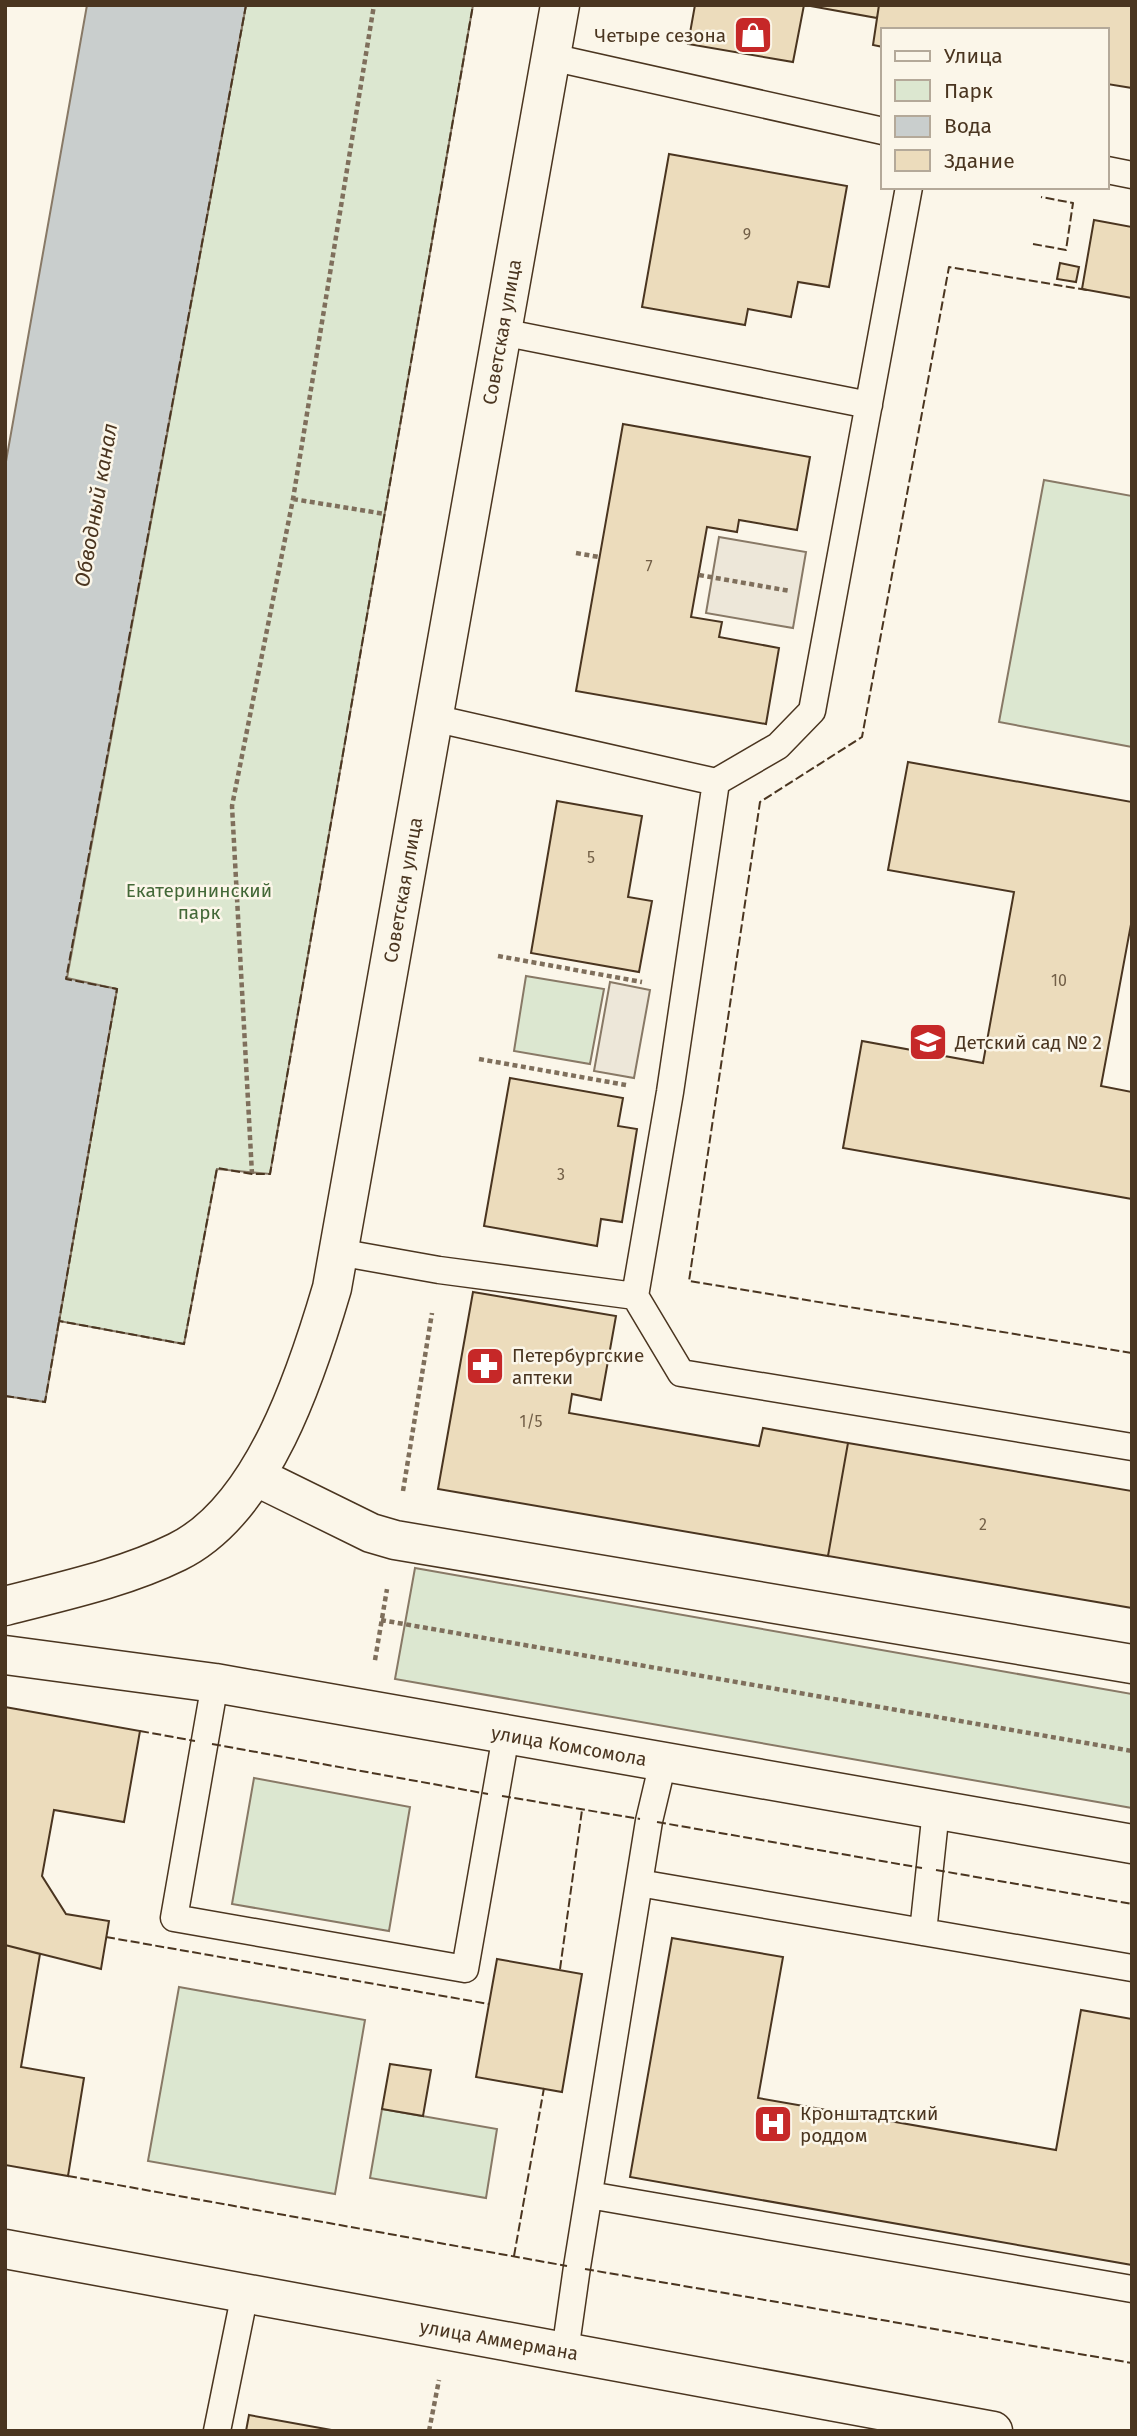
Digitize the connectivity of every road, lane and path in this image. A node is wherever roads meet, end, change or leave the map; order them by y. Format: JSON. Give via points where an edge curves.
{"nodes":[{"id":1,"x":374,"y":5,"type":"edge"},
{"id":2,"x":560,"y":5,"type":"edge"},
{"id":3,"x":551,"y":57,"type":"junction"},
{"id":4,"x":881,"y":131,"type":"edge"},
{"id":5,"x":1109,"y":170,"type":"edge"},
{"id":6,"x":1132,"y":174,"type":"edge"},
{"id":7,"x":909,"y":189,"type":"edge"},
{"id":8,"x":502,"y":332,"type":"junction"},
{"id":9,"x":869,"y":405,"type":"junction"},
{"id":10,"x":293,"y":499,"type":"junction"},
{"id":11,"x":385,"y":514,"type":"dead end"},
{"id":12,"x":576,"y":553,"type":"dead end"},
{"id":13,"x":599,"y":557,"type":"dead end"},
{"id":14,"x":699,"y":575,"type":"dead end"},
{"id":15,"x":832,"y":598,"type":"junction"},
{"id":16,"x":433,"y":718,"type":"junction"},
{"id":17,"x":716,"y":782,"type":"junction"},
{"id":18,"x":498,"y":956,"type":"dead end"},
{"id":19,"x":685,"y":989,"type":"junction"},
{"id":20,"x":479,"y":1059,"type":"dead end"},
{"id":21,"x":670,"y":1092,"type":"junction"},
{"id":22,"x":252,"y":1174,"type":"dead end"},
{"id":23,"x":338,"y":1252,"type":"junction"},
{"id":24,"x":635,"y":1296,"type":"junction"},
{"id":25,"x":1132,"y":1447,"type":"edge"},
{"id":26,"x":256,"y":1476,"type":"junction"},
{"id":27,"x":5,"y":1606,"type":"edge"},
{"id":28,"x":382,"y":1620,"type":"dead end"},
{"id":29,"x":5,"y":1655,"type":"edge"},
{"id":30,"x":1132,"y":1664,"type":"edge"},
{"id":31,"x":215,"y":1683,"type":"junction"},
{"id":32,"x":506,"y":1735,"type":"junction"},
{"id":33,"x":1132,"y":1751,"type":"edge"},
{"id":34,"x":663,"y":1762,"type":"junction"},
{"id":35,"x":936,"y":1810,"type":"junction"},
{"id":36,"x":1132,"y":1844,"type":"edge"},
{"id":37,"x":639,"y":1883,"type":"junction"},
{"id":38,"x":923,"y":1932,"type":"junction"},
{"id":39,"x":1132,"y":1968,"type":"edge"},
{"id":40,"x":589,"y":2195,"type":"junction"},
{"id":41,"x":5,"y":2249,"type":"edge"},
{"id":42,"x":1132,"y":2289,"type":"edge"},
{"id":43,"x":245,"y":2293,"type":"junction"},
{"id":44,"x":565,"y":2352,"type":"junction"},
{"id":45,"x":984,"y":2430,"type":"edge"},
{"id":46,"x":217,"y":2431,"type":"edge"}],
"edges":[{"from":1,"to":10,"type":"path"},
{"from":2,"to":3,"type":"street","name":"Советская улица"},
{"from":3,"to":4,"type":"lane"},
{"from":3,"to":8,"type":"street","name":"Советская улица"},
{"from":5,"to":6,"type":"lane"},
{"from":7,"to":9,"type":"lane"},
{"from":8,"to":9,"type":"lane"},
{"from":8,"to":16,"type":"street","name":"Советская улица"},
{"from":9,"to":15,"type":"lane"},
{"from":10,"to":11,"type":"path"},
{"from":10,"to":22,"type":"path","via":[[232,806]]},
{"from":12,"to":13,"type":"path"},
{"from":14,"to":15,"type":"path"},
{"from":15,"to":17,"type":"lane","via":[[812,711],[778,746]]},
{"from":16,"to":17,"type":"lane"},
{"from":16,"to":23,"type":"street","name":"Советская улица"},
{"from":17,"to":19,"type":"lane"},
{"from":18,"to":19,"type":"path"},
{"from":19,"to":21,"type":"lane"},
{"from":20,"to":21,"type":"path"},
{"from":21,"to":24,"type":"lane"},
{"from":23,"to":24,"type":"lane"},
{"from":23,"to":26,"type":"street","name":"Советская улица","via":[[332,1288],[306,1370]]},
{"from":24,"to":25,"type":"lane","via":[[681,1373]]},
{"from":26,"to":27,"type":"street","name":"Советская улица","via":[[212,1528],[180,1551],[140,1568]]},
{"from":26,"to":30,"type":"street","via":[[371,1533],[395,1540]]},
{"from":28,"to":33,"type":"path"},
{"from":29,"to":31,"type":"street","name":"улица Комсомола"},
{"from":31,"to":32,"type":"street","name":"улица Комсомола"},
{"from":31,"to":32,"type":"lane","via":[[174,1918],[187,1921],[465,1969]]},
{"from":32,"to":34,"type":"street","name":"улица Комсомола"},
{"from":34,"to":35,"type":"street","name":"улица Комсомола"},
{"from":34,"to":37,"type":"lane"},
{"from":35,"to":36,"type":"street","name":"улица Комсомола"},
{"from":35,"to":38,"type":"lane"},
{"from":37,"to":38,"type":"lane"},
{"from":37,"to":40,"type":"lane"},
{"from":38,"to":39,"type":"lane"},
{"from":40,"to":42,"type":"lane"},
{"from":40,"to":44,"type":"lane"},
{"from":41,"to":43,"type":"street","name":"улица Аммермана"},
{"from":43,"to":44,"type":"street","name":"улица Аммермана"},
{"from":43,"to":46,"type":"lane"},
{"from":44,"to":45,"type":"street","name":"улица Аммермана"}]}
